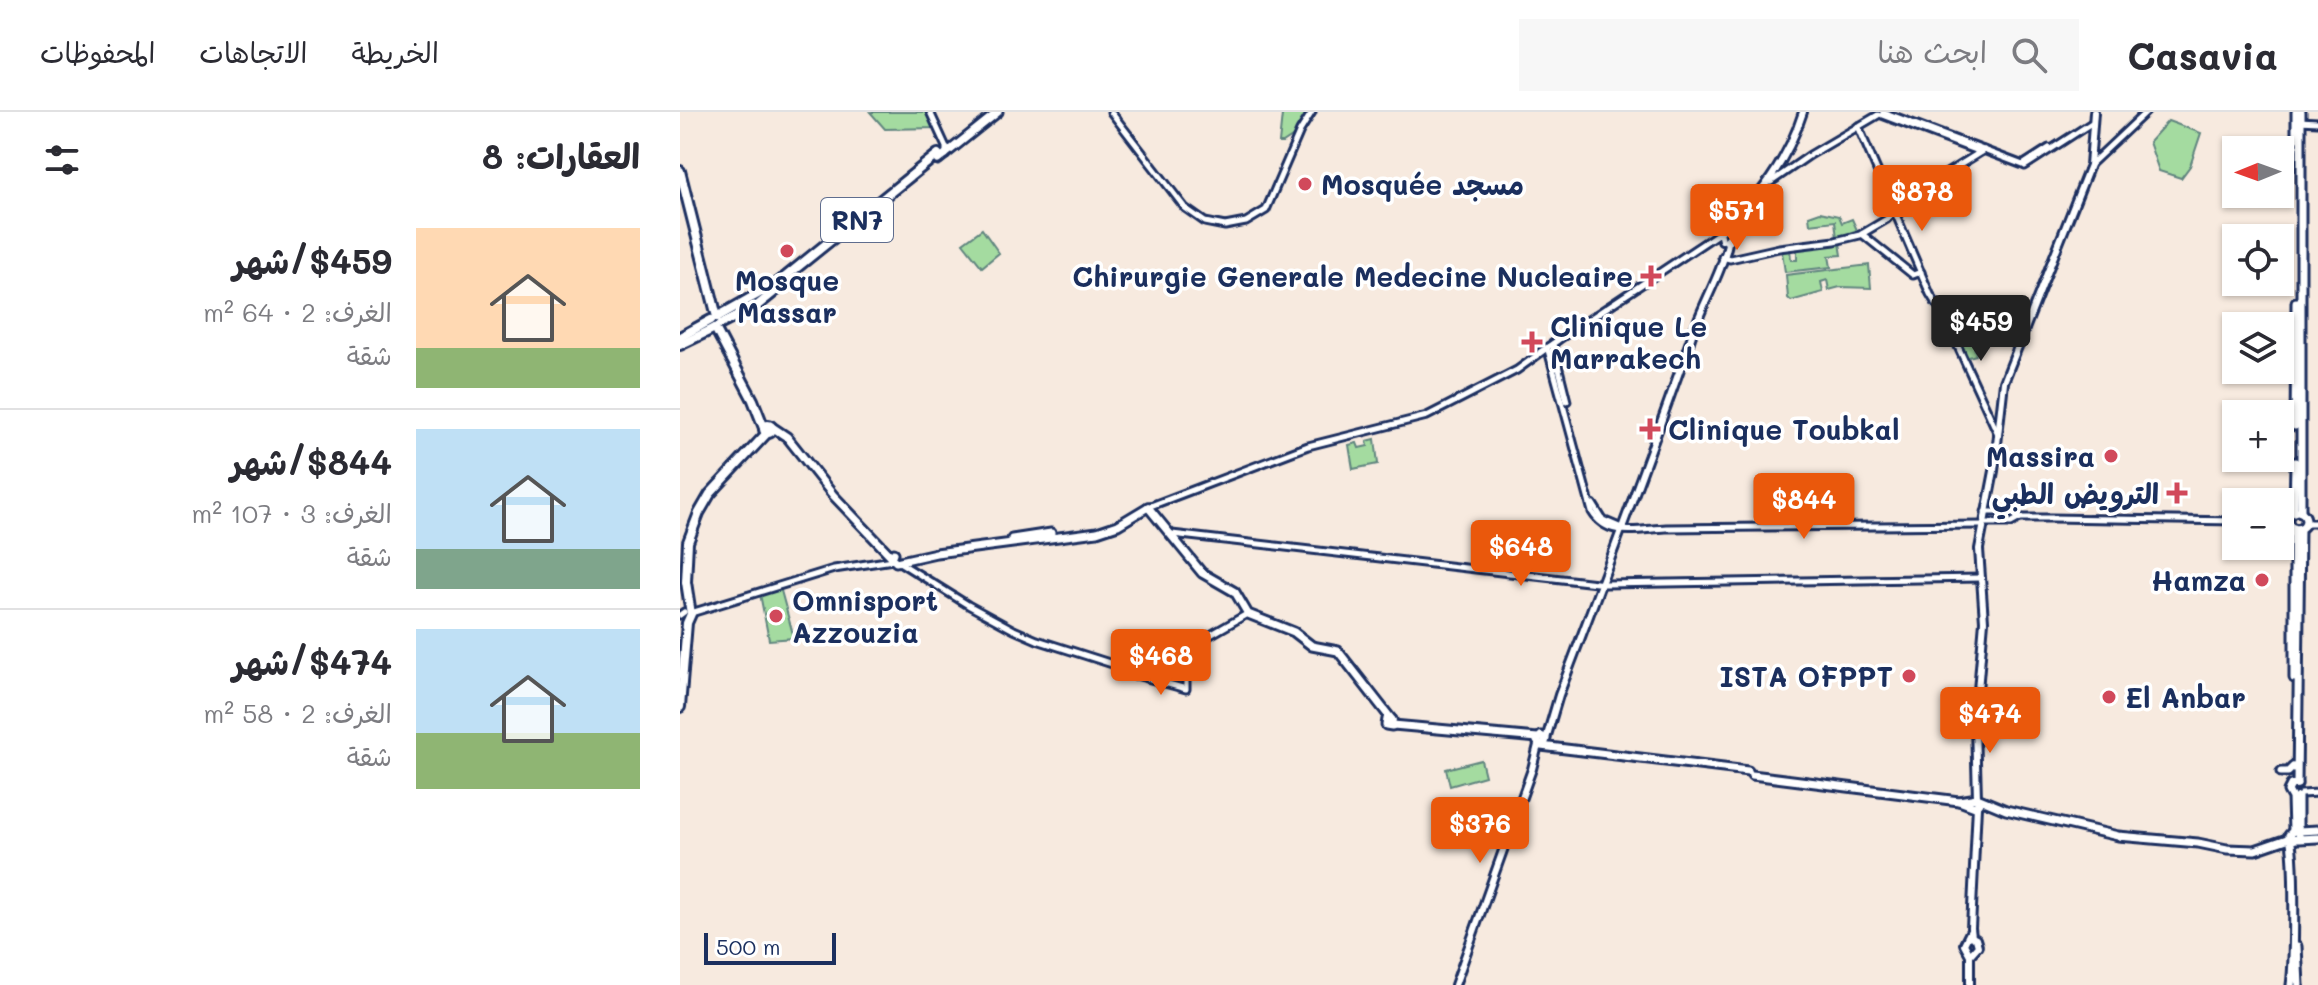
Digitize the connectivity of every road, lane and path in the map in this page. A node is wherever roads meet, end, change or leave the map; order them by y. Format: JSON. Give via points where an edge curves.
{"nodes":[{"id":1,"x":930,"y":112,"type":"edge"},
{"id":2,"x":996,"y":112,"type":"edge"},
{"id":3,"x":1312,"y":112,"type":"edge"},
{"id":4,"x":1804,"y":112,"type":"edge"},
{"id":5,"x":2094,"y":112,"type":"edge"},
{"id":6,"x":2146,"y":112,"type":"edge"},
{"id":7,"x":1110,"y":114,"type":"edge"},
{"id":8,"x":1878,"y":114,"type":"edge"},
{"id":9,"x":2298,"y":116,"type":"edge"},
{"id":10,"x":2318,"y":122,"type":"edge"},
{"id":11,"x":2091,"y":124,"type":"junction"},
{"id":12,"x":1858,"y":126,"type":"junction"},
{"id":13,"x":1982,"y":151,"type":"junction"},
{"id":14,"x":944,"y":155,"type":"junction"},
{"id":15,"x":1782,"y":164,"type":"junction"},
{"id":16,"x":2090,"y":165,"type":"junction"},
{"id":17,"x":1789,"y":169,"type":"junction"},
{"id":18,"x":680,"y":172,"type":"edge"},
{"id":19,"x":1769,"y":183,"type":"junction"},
{"id":20,"x":1895,"y":209,"type":"junction"},
{"id":21,"x":1744,"y":220,"type":"junction"},
{"id":22,"x":1862,"y":234,"type":"junction"},
{"id":23,"x":1720,"y":236,"type":"junction"},
{"id":24,"x":1725,"y":256,"type":"junction"},
{"id":25,"x":1922,"y":271,"type":"junction"},
{"id":26,"x":777,"y":286,"type":"junction"},
{"id":27,"x":713,"y":305,"type":"junction"},
{"id":28,"x":727,"y":312,"type":"junction"},
{"id":29,"x":716,"y":325,"type":"junction"},
{"id":30,"x":683,"y":340,"type":"edge"},
{"id":31,"x":1549,"y":348,"type":"junction"},
{"id":32,"x":783,"y":423,"type":"dead end"},
{"id":33,"x":768,"y":429,"type":"junction"},
{"id":34,"x":784,"y":434,"type":"junction"},
{"id":35,"x":1998,"y":434,"type":"junction"},
{"id":36,"x":1148,"y":507,"type":"junction"},
{"id":37,"x":1985,"y":512,"type":"junction"},
{"id":38,"x":2020,"y":518,"type":"junction"},
{"id":39,"x":2222,"y":520,"type":"edge"},
{"id":40,"x":2294,"y":520,"type":"edge"},
{"id":41,"x":2318,"y":522,"type":"edge"},
{"id":42,"x":1984,"y":524,"type":"junction"},
{"id":43,"x":1623,"y":530,"type":"junction"},
{"id":44,"x":1172,"y":534,"type":"junction"},
{"id":45,"x":897,"y":559,"type":"junction"},
{"id":46,"x":2294,"y":560,"type":"edge"},
{"id":47,"x":1981,"y":578,"type":"junction"},
{"id":48,"x":1601,"y":584,"type":"junction"},
{"id":49,"x":686,"y":614,"type":"edge"},
{"id":50,"x":1248,"y":614,"type":"junction"},
{"id":51,"x":680,"y":677,"type":"edge"},
{"id":52,"x":680,"y":707,"type":"edge"},
{"id":53,"x":1542,"y":742,"type":"junction"},
{"id":54,"x":2293,"y":767,"type":"junction"},
{"id":55,"x":2281,"y":772,"type":"dead end"},
{"id":56,"x":2297,"y":791,"type":"junction"},
{"id":57,"x":2314,"y":793,"type":"edge"},
{"id":58,"x":1976,"y":804,"type":"junction"},
{"id":59,"x":2318,"y":834,"type":"edge"},
{"id":60,"x":2294,"y":836,"type":"junction"},
{"id":61,"x":2277,"y":846,"type":"junction"},
{"id":62,"x":2249,"y":850,"type":"junction"},
{"id":63,"x":2293,"y":863,"type":"junction"},
{"id":64,"x":2295,"y":984,"type":"edge"},
{"id":65,"x":1455,"y":985,"type":"edge"},
{"id":66,"x":1970,"y":985,"type":"edge"}],
"edges":[{"from":1,"to":14,"type":"street"},
{"from":2,"to":14,"type":"main road","number":"RN7"},
{"from":3,"to":7,"type":"street","via":[[1266,210],[1225,226],[1205,222],[1185,208]]},
{"from":4,"to":15,"type":"main road"},
{"from":4,"to":23,"type":"main road","via":[[1788,150],[1745,212]]},
{"from":5,"to":11,"type":"main road"},
{"from":6,"to":16,"type":"street"},
{"from":8,"to":12,"type":"street"},
{"from":8,"to":13,"type":"street"},
{"from":9,"to":10,"type":"street"},
{"from":9,"to":40,"type":"main road"},
{"from":11,"to":13,"type":"street","via":[[2024,165]]},
{"from":11,"to":16,"type":"main road"},
{"from":12,"to":17,"type":"street"},
{"from":12,"to":20,"type":"street"},
{"from":13,"to":20,"type":"street"},
{"from":14,"to":26,"type":"highway","number":"RN7"},
{"from":15,"to":17,"type":"street"},
{"from":15,"to":19,"type":"main road"},
{"from":16,"to":35,"type":"main road","via":[[2006,375]]},
{"from":17,"to":19,"type":"street"},
{"from":18,"to":27,"type":"highway"},
{"from":18,"to":29,"type":"highway"},
{"from":19,"to":21,"type":"main road"},
{"from":20,"to":22,"type":"street"},
{"from":20,"to":25,"type":"street"},
{"from":21,"to":23,"type":"main road"},
{"from":21,"to":24,"type":"main road"},
{"from":22,"to":24,"type":"street"},
{"from":22,"to":25,"type":"street","via":[[1913,275]]},
{"from":23,"to":24,"type":"main road"},
{"from":23,"to":31,"type":"street"},
{"from":24,"to":43,"type":"main road","via":[[1694,327]]},
{"from":25,"to":35,"type":"street"},
{"from":26,"to":28,"type":"highway","number":"RN7"},
{"from":26,"to":29,"type":"highway","via":[[758,305]]},
{"from":27,"to":28,"type":"highway"},
{"from":27,"to":29,"type":"highway"},
{"from":28,"to":29,"type":"highway"},
{"from":29,"to":30,"type":"highway"},
{"from":29,"to":33,"type":"highway"},
{"from":31,"to":36,"type":"street","via":[[1425,417],[1308,446]]},
{"from":31,"to":43,"type":"street","via":[[1593,505],[1603,520]]},
{"from":32,"to":34,"type":"main road"},
{"from":33,"to":34,"type":"main road"},
{"from":33,"to":49,"type":"highway","via":[[700,504],[685,542]]},
{"from":34,"to":45,"type":"main road","via":[[833,495]]},
{"from":35,"to":37,"type":"main road"},
{"from":36,"to":44,"type":"main road"},
{"from":36,"to":45,"type":"main road","via":[[1111,528]]},
{"from":37,"to":38,"type":"street","via":[[2010,512]]},
{"from":37,"to":42,"type":"main road"},
{"from":38,"to":39,"type":"street"},
{"from":38,"to":42,"type":"street"},
{"from":40,"to":41,"type":"street"},
{"from":40,"to":56,"type":"main road"},
{"from":42,"to":43,"type":"street"},
{"from":42,"to":47,"type":"main road"},
{"from":43,"to":48,"type":"main road"},
{"from":44,"to":48,"type":"street"},
{"from":44,"to":50,"type":"main road","via":[[1202,573],[1235,592]]},
{"from":45,"to":49,"type":"street","via":[[836,568]]},
{"from":45,"to":50,"type":"street","via":[[1014,630],[1186,689],[1186,649]]},
{"from":46,"to":54,"type":"main road"},
{"from":47,"to":48,"type":"street"},
{"from":47,"to":58,"type":"main road"},
{"from":48,"to":53,"type":"main road"},
{"from":49,"to":51,"type":"highway"},
{"from":49,"to":52,"type":"highway"},
{"from":50,"to":53,"type":"main road","via":[[1294,632],[1312,646],[1338,651],[1390,719]]},
{"from":53,"to":58,"type":"main road"},
{"from":53,"to":65,"type":"main road"},
{"from":54,"to":55,"type":"main road"},
{"from":54,"to":56,"type":"main road"},
{"from":56,"to":57,"type":"street"},
{"from":56,"to":60,"type":"main road"},
{"from":56,"to":60,"type":"main road"},
{"from":58,"to":62,"type":"main road","via":[[2109,833]]},
{"from":58,"to":66,"type":"main road","via":[[1971,928],[1964,944],[1970,952]]},
{"from":59,"to":60,"type":"main road"},
{"from":60,"to":61,"type":"main road"},
{"from":60,"to":62,"type":"main road"},
{"from":60,"to":63,"type":"main road"},
{"from":60,"to":64,"type":"main road"},
{"from":61,"to":62,"type":"main road"},
{"from":61,"to":63,"type":"main road"},
{"from":63,"to":64,"type":"main road"}]}
